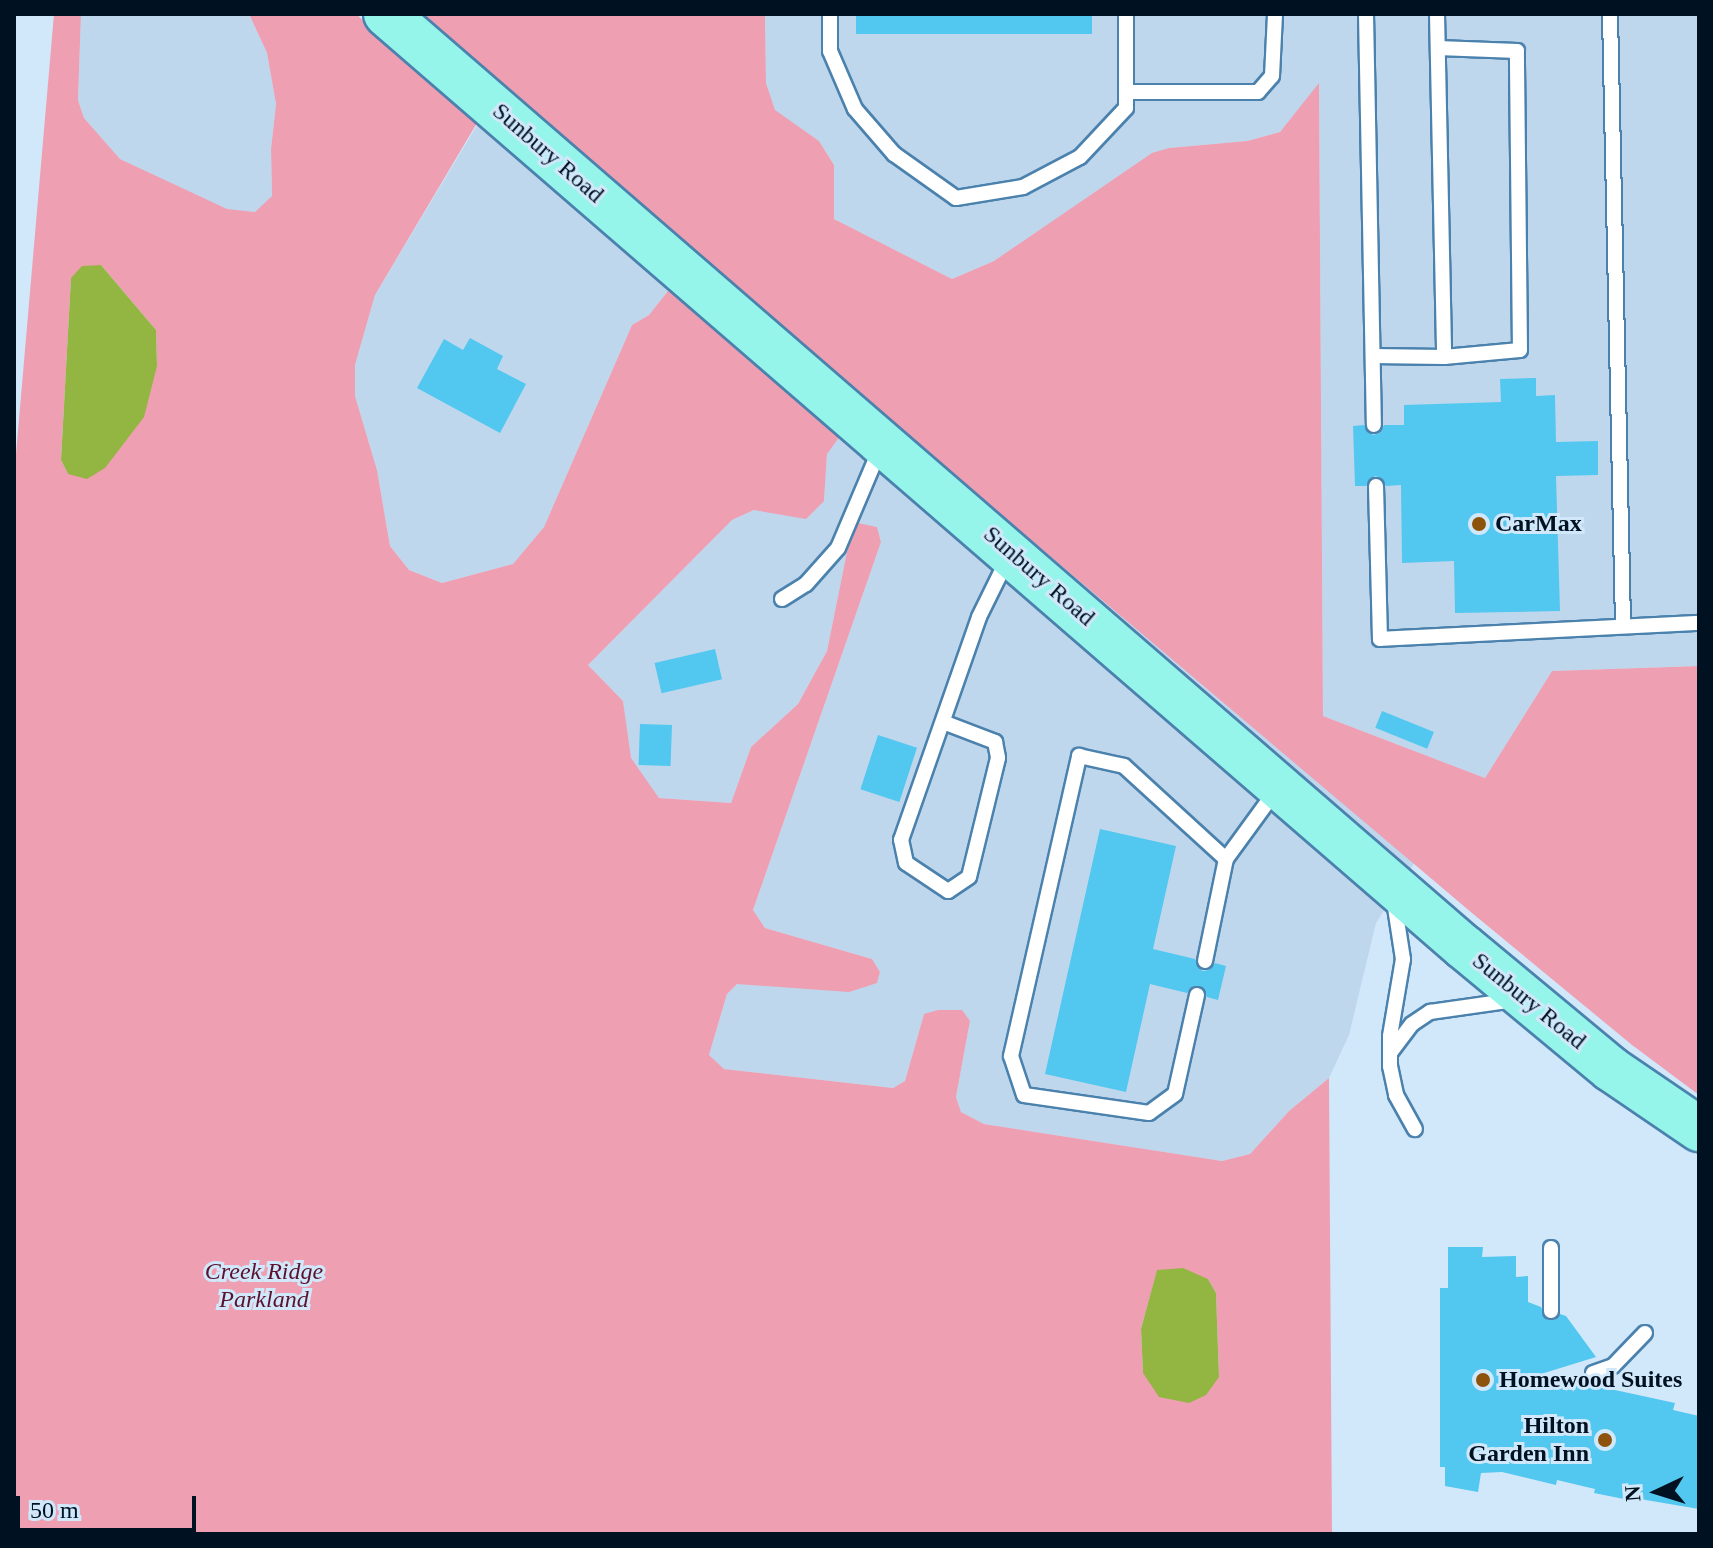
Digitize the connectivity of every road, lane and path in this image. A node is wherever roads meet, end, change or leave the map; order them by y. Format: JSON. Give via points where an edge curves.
{"nodes":[{"id":1,"x":386,"y":14,"type":"edge"},
{"id":2,"x":830,"y":14,"type":"edge"},
{"id":3,"x":1126,"y":14,"type":"edge"},
{"id":4,"x":1275,"y":14,"type":"edge"},
{"id":5,"x":1366,"y":14,"type":"edge"},
{"id":6,"x":1437,"y":14,"type":"edge"},
{"id":7,"x":1610,"y":14,"type":"edge"},
{"id":8,"x":1438,"y":48,"type":"junction"},
{"id":9,"x":1126,"y":92,"type":"junction"},
{"id":10,"x":1373,"y":356,"type":"junction"},
{"id":11,"x":1444,"y":357,"type":"junction"},
{"id":12,"x":1374,"y":425,"type":"dead end"},
{"id":13,"x":883,"y":441,"type":"junction"},
{"id":14,"x":1376,"y":486,"type":"dead end"},
{"id":15,"x":1011,"y":552,"type":"junction"},
{"id":16,"x":782,"y":599,"type":"dead end"},
{"id":17,"x":1699,"y":623,"type":"edge"},
{"id":18,"x":1623,"y":626,"type":"junction"},
{"id":19,"x":943,"y":722,"type":"junction"},
{"id":20,"x":1277,"y":788,"type":"junction"},
{"id":21,"x":1226,"y":859,"type":"junction"},
{"id":22,"x":1392,"y":884,"type":"junction"},
{"id":23,"x":1205,"y":961,"type":"dead end"},
{"id":24,"x":1197,"y":995,"type":"dead end"},
{"id":25,"x":1526,"y":998,"type":"junction"},
{"id":26,"x":1389,"y":1053,"type":"junction"},
{"id":27,"x":1415,"y":1129,"type":"dead end"},
{"id":28,"x":1699,"y":1129,"type":"edge"},
{"id":29,"x":1551,"y":1248,"type":"dead end"},
{"id":30,"x":1551,"y":1311,"type":"dead end"},
{"id":31,"x":1645,"y":1333,"type":"dead end"},
{"id":32,"x":1593,"y":1373,"type":"dead end"}],
"edges":[{"from":1,"to":13,"type":"main road","name":"Sunbury Road"},
{"from":2,"to":9,"type":"lane","via":[[830,51],[855,109],[894,154],[956,198],[1023,187],[1080,157],[1126,108]]},
{"from":3,"to":9,"type":"lane"},
{"from":4,"to":9,"type":"lane","via":[[1272,76],[1258,92]]},
{"from":5,"to":10,"type":"lane"},
{"from":6,"to":8,"type":"lane"},
{"from":7,"to":18,"type":"lane"},
{"from":8,"to":11,"type":"lane"},
{"from":8,"to":11,"type":"lane","via":[[1517,51],[1520,350]]},
{"from":10,"to":11,"type":"lane"},
{"from":10,"to":12,"type":"lane"},
{"from":13,"to":15,"type":"main road","name":"Sunbury Road"},
{"from":13,"to":16,"type":"lane","via":[[838,548],[806,584]]},
{"from":14,"to":18,"type":"lane","via":[[1380,639]]},
{"from":15,"to":19,"type":"lane","via":[[979,617]]},
{"from":15,"to":20,"type":"main road","name":"Sunbury Road"},
{"from":17,"to":18,"type":"lane"},
{"from":19,"to":19,"type":"lane","via":[[901,840],[906,863],[948,891],[969,877],[998,758],[995,742]]},
{"from":20,"to":21,"type":"lane"},
{"from":20,"to":22,"type":"main road","name":"Sunbury Road"},
{"from":21,"to":23,"type":"lane"},
{"from":21,"to":24,"type":"lane","via":[[1124,766],[1079,756],[1011,1056],[1024,1095],[1149,1113],[1175,1094]]},
{"from":22,"to":25,"type":"main road","name":"Sunbury Road"},
{"from":22,"to":26,"type":"lane","via":[[1403,959]]},
{"from":25,"to":26,"type":"lane","via":[[1430,1012],[1412,1024]]},
{"from":25,"to":28,"type":"main road","name":"Sunbury Road","via":[[1611,1069]]},
{"from":26,"to":27,"type":"lane","via":[[1396,1095]]},
{"from":29,"to":30,"type":"lane"},
{"from":31,"to":32,"type":"lane","via":[[1613,1366]]}]}
